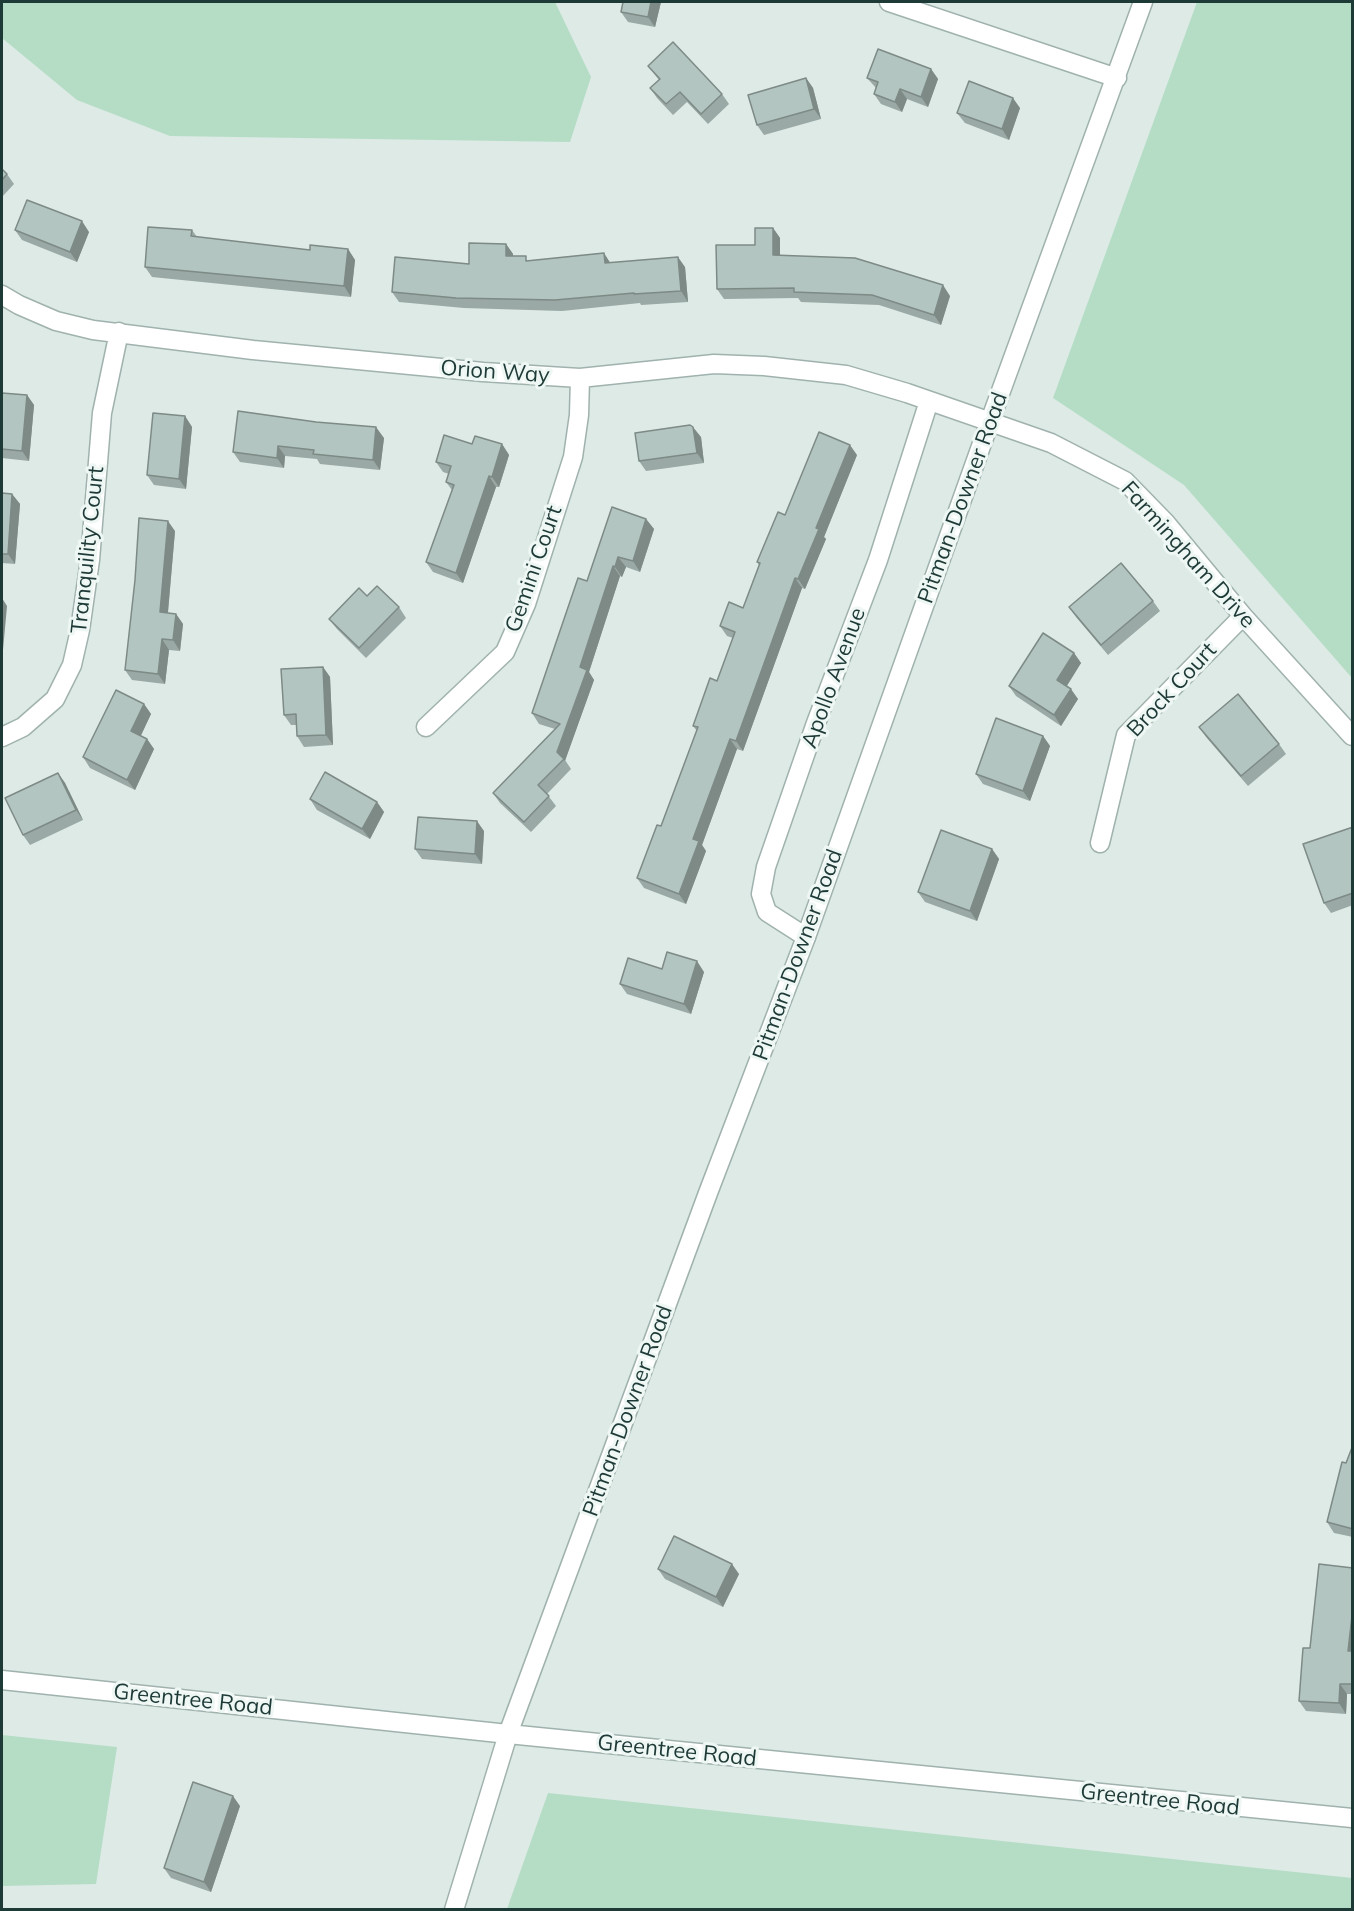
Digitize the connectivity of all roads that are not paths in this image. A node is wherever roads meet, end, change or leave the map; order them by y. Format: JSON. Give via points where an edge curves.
{"nodes":[{"id":1,"x":890,"y":2,"type":"edge"},
{"id":2,"x":1143,"y":2,"type":"edge"},
{"id":3,"x":1117,"y":78,"type":"junction"},
{"id":4,"x":2,"y":295,"type":"edge"},
{"id":5,"x":119,"y":332,"type":"junction"},
{"id":6,"x":580,"y":378,"type":"junction"},
{"id":7,"x":929,"y":400,"type":"junction"},
{"id":8,"x":990,"y":421,"type":"junction"},
{"id":9,"x":1243,"y":616,"type":"junction"},
{"id":10,"x":426,"y":727,"type":"dead end"},
{"id":11,"x":1353,"y":736,"type":"edge"},
{"id":12,"x":2,"y":737,"type":"edge"},
{"id":13,"x":1100,"y":843,"type":"dead end"},
{"id":14,"x":806,"y":937,"type":"junction"},
{"id":15,"x":2,"y":1680,"type":"edge"},
{"id":16,"x":508,"y":1734,"type":"junction"},
{"id":17,"x":1353,"y":1818,"type":"edge"},
{"id":18,"x":454,"y":1910,"type":"edge"}],
"edges":[{"from":1,"to":3,"type":"street"},
{"from":2,"to":3,"type":"street","name":"Pitman-Downer Road"},
{"from":3,"to":8,"type":"street","name":"Pitman-Downer Road"},
{"from":4,"to":5,"type":"street","name":"Orion Way","via":[[57,321]]},
{"from":5,"to":6,"type":"street","name":"Orion Way","via":[[253,350]]},
{"from":5,"to":12,"type":"street","name":"Tranquility Court","via":[[102,413],[90,560],[72,665],[55,699],[23,727]]},
{"from":6,"to":7,"type":"street","name":"Orion Way","via":[[714,364],[764,366],[846,375]]},
{"from":6,"to":10,"type":"street","name":"Gemini Court","via":[[573,457],[526,604],[505,652]]},
{"from":7,"to":8,"type":"street","name":"Orion Way"},
{"from":7,"to":14,"type":"street","name":"Apollo Avenue","via":[[878,560],[766,867],[761,894],[767,912]]},
{"from":8,"to":9,"type":"street","name":"Farmingham Drive","via":[[1051,443],[1125,481],[1165,522]]},
{"from":8,"to":14,"type":"street","name":"Pitman-Downer Road"},
{"from":9,"to":11,"type":"street","name":"Farmingham Drive"},
{"from":9,"to":13,"type":"street","name":"Brock Court","via":[[1126,735]]},
{"from":14,"to":16,"type":"street","name":"Pitman-Downer Road"},
{"from":15,"to":16,"type":"street","name":"Greentree Road"},
{"from":16,"to":17,"type":"street","name":"Greentree Road"},
{"from":16,"to":18,"type":"street","name":"Pitman-Downer Road"}]}
